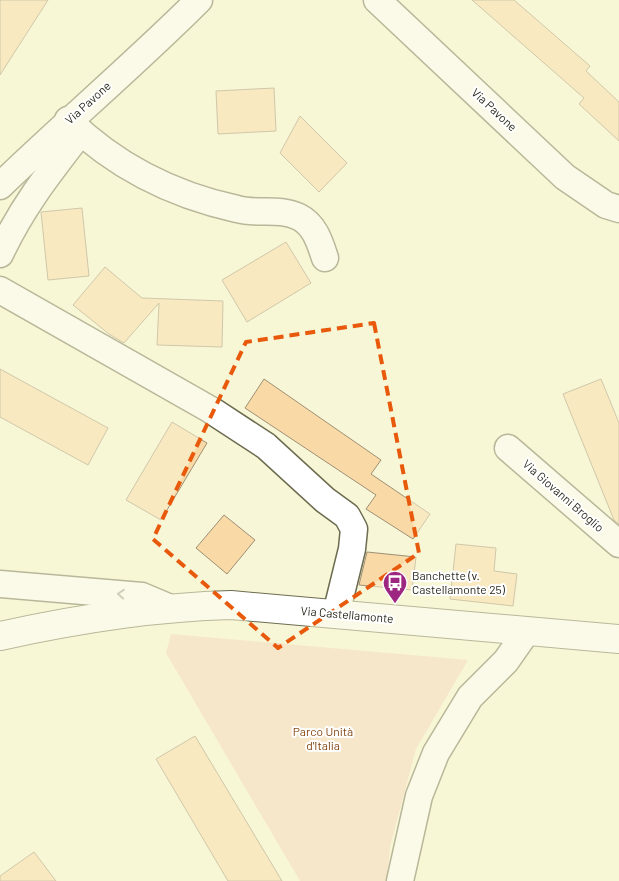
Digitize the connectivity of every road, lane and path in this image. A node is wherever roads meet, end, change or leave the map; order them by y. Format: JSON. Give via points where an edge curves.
{"nodes":[{"id":1,"x":199,"y":0,"type":"edge"},
{"id":2,"x":377,"y":0,"type":"edge"},
{"id":3,"x":74,"y":126,"type":"junction"},
{"id":4,"x":0,"y":186,"type":"edge"},
{"id":5,"x":619,"y":209,"type":"edge"},
{"id":6,"x":0,"y":254,"type":"edge"},
{"id":7,"x":325,"y":258,"type":"dead end"},
{"id":8,"x":0,"y":290,"type":"edge"},
{"id":9,"x":508,"y":448,"type":"dead end"},
{"id":10,"x":619,"y":544,"type":"edge"},
{"id":11,"x":0,"y":584,"type":"edge"},
{"id":12,"x":168,"y":607,"type":"junction"},
{"id":13,"x":336,"y":614,"type":"junction"},
{"id":14,"x":526,"y":631,"type":"junction"},
{"id":15,"x":0,"y":636,"type":"edge"},
{"id":16,"x":619,"y":639,"type":"edge"},
{"id":17,"x":400,"y":881,"type":"edge"}],
"edges":[{"from":1,"to":3,"type":"street","name":"Via Pavone"},
{"from":2,"to":5,"type":"street","name":"Via Pavone","via":[[565,178],[606,205]]},
{"from":3,"to":4,"type":"street","name":"Via Pavone"},
{"from":3,"to":6,"type":"street","via":[[15,221]]},
{"from":3,"to":7,"type":"street","via":[[93,145],[181,194],[237,210],[281,210],[301,218],[312,228]]},
{"from":8,"to":13,"type":"street","via":[[210,410],[266,446],[347,516],[354,529],[353,542]]},
{"from":9,"to":10,"type":"street","name":"Via Giovanni Broglio"},
{"from":12,"to":11,"type":"street","name":"Via Castellamonte","one_way":true,"via":[[142,596]]},
{"from":12,"to":13,"type":"main road","name":"Via Castellamonte","via":[[231,605]]},
{"from":12,"to":15,"type":"main road","name":"Via Castellamonte","via":[[56,623]]},
{"from":13,"to":14,"type":"main road","name":"Via Castellamonte"},
{"from":14,"to":16,"type":"main road","name":"Via Castellamonte"},
{"from":14,"to":17,"type":"street","via":[[506,661],[470,697],[436,752],[419,796]]}]}
